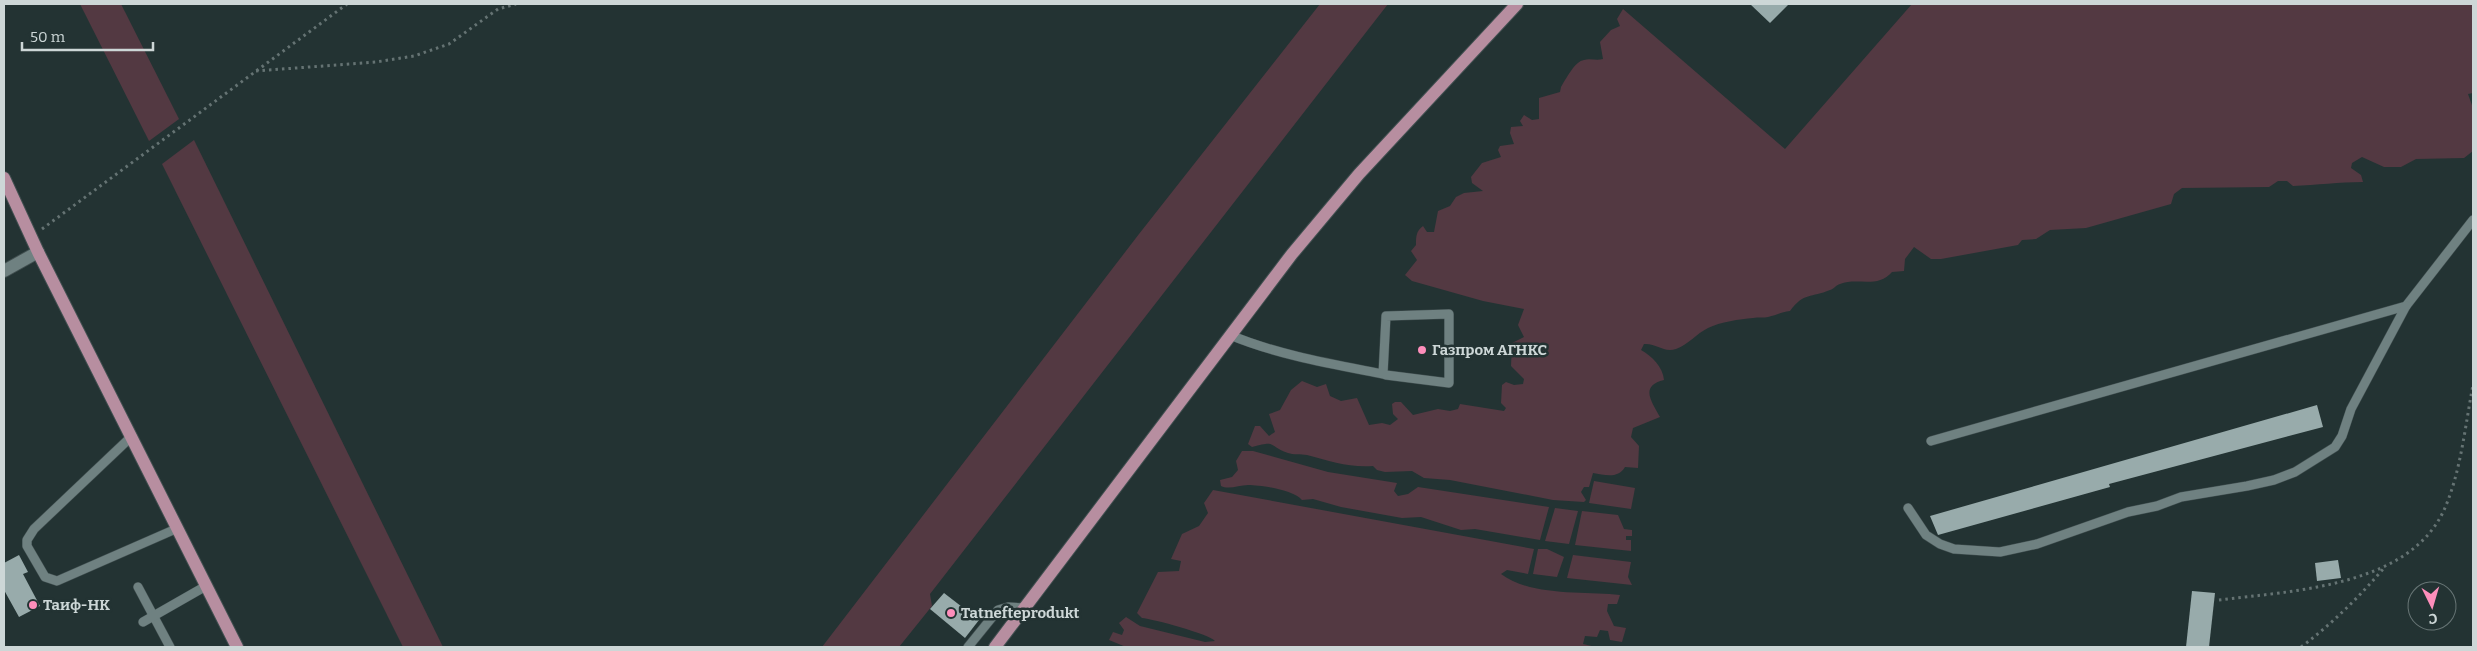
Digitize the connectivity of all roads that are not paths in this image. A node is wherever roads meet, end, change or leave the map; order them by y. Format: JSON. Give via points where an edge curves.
{"nodes":[{"id":1,"x":1517,"y":4,"type":"edge"},
{"id":2,"x":4,"y":178,"type":"edge"},
{"id":3,"x":2473,"y":220,"type":"edge"},
{"id":4,"x":38,"y":252,"type":"junction"},
{"id":5,"x":4,"y":271,"type":"edge"},
{"id":6,"x":2406,"y":306,"type":"junction"},
{"id":7,"x":1230,"y":335,"type":"junction"},
{"id":8,"x":1383,"y":374,"type":"junction"},
{"id":9,"x":132,"y":436,"type":"junction"},
{"id":10,"x":1931,"y":441,"type":"dead end"},
{"id":11,"x":1908,"y":508,"type":"dead end"},
{"id":12,"x":178,"y":528,"type":"junction"},
{"id":13,"x":138,"y":586,"type":"dead end"},
{"id":14,"x":206,"y":586,"type":"junction"},
{"id":15,"x":1026,"y":608,"type":"junction"},
{"id":16,"x":154,"y":616,"type":"junction"},
{"id":17,"x":144,"y":622,"type":"dead end"},
{"id":18,"x":170,"y":647,"type":"edge"},
{"id":19,"x":237,"y":647,"type":"edge"},
{"id":20,"x":968,"y":647,"type":"edge"},
{"id":21,"x":995,"y":647,"type":"edge"}],
"edges":[{"from":1,"to":7,"type":"main road","via":[[1359,174]]},
{"from":2,"to":4,"type":"main road"},
{"from":3,"to":6,"type":"lane"},
{"from":4,"to":5,"type":"street"},
{"from":4,"to":9,"type":"main road"},
{"from":6,"to":10,"type":"lane"},
{"from":6,"to":11,"type":"lane","via":[[2351,409],[2335,447],[2295,472],[2247,486],[2181,497],[2037,544],[2000,552],[1954,549],[1940,544],[1926,535]]},
{"from":7,"to":8,"type":"lane","via":[[1255,345]]},
{"from":7,"to":15,"type":"main road"},
{"from":8,"to":8,"type":"lane","via":[[1449,383],[1449,314],[1386,316]]},
{"from":9,"to":12,"type":"main road"},
{"from":9,"to":12,"type":"lane","via":[[34,529],[27,546],[45,578],[57,581]]},
{"from":12,"to":14,"type":"main road"},
{"from":13,"to":16,"type":"lane"},
{"from":14,"to":16,"type":"lane"},
{"from":14,"to":19,"type":"main road"},
{"from":15,"to":20,"type":"lane","via":[[1008,606],[998,610]]},
{"from":15,"to":21,"type":"main road"},
{"from":16,"to":17,"type":"lane"},
{"from":16,"to":18,"type":"lane"}]}
